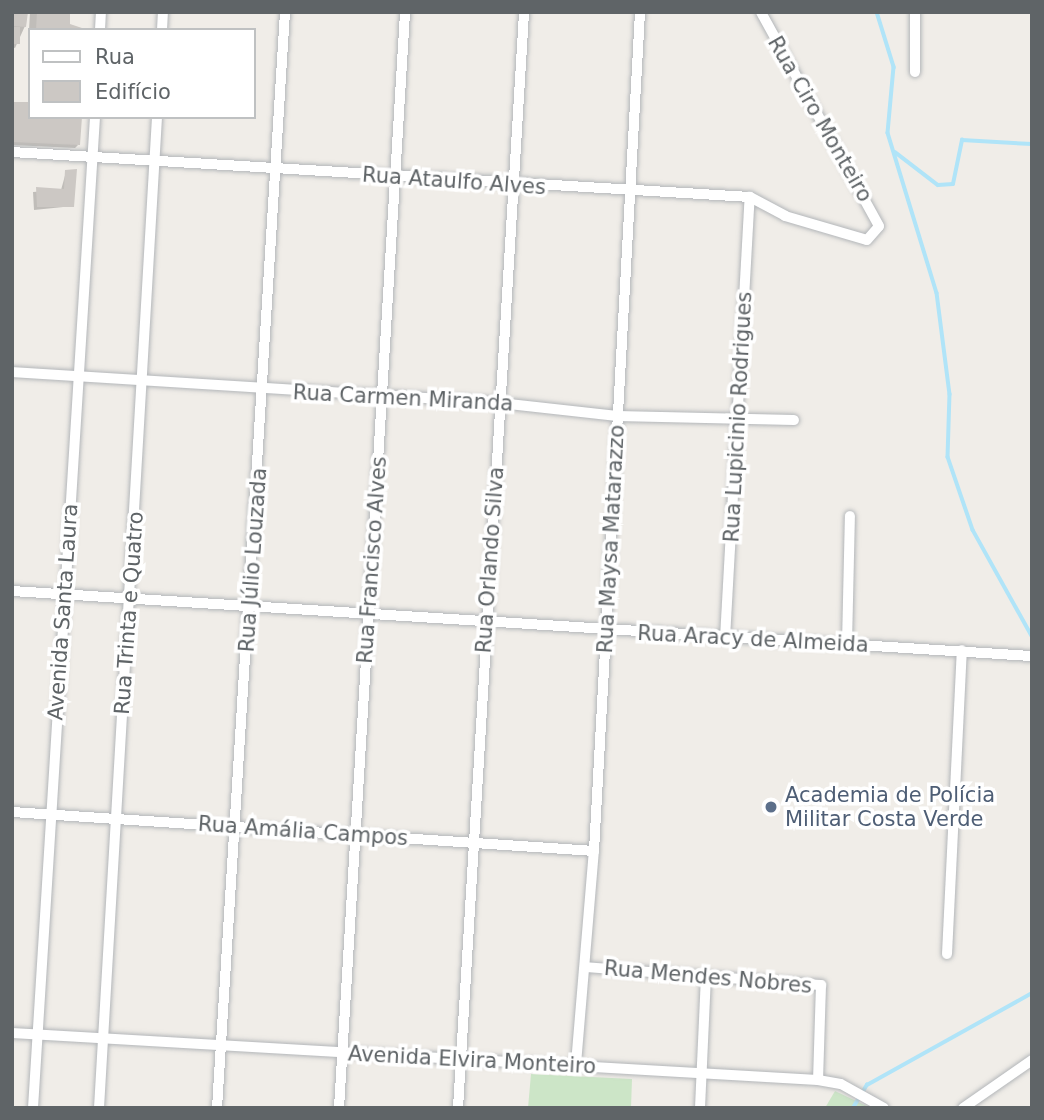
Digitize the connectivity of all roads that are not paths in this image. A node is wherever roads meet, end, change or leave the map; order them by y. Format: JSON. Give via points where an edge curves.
{"nodes":[{"id":1,"x":285,"y":12,"type":"edge"},
{"id":2,"x":405,"y":12,"type":"edge"},
{"id":3,"x":524,"y":12,"type":"edge"},
{"id":4,"x":640,"y":12,"type":"edge"},
{"id":5,"x":761,"y":12,"type":"edge"},
{"id":6,"x":915,"y":12,"type":"edge"},
{"id":7,"x":915,"y":72,"type":"dead end"},
{"id":8,"x":96,"y":119,"type":"edge"},
{"id":9,"x":157,"y":119,"type":"edge"},
{"id":10,"x":12,"y":152,"type":"edge"},
{"id":11,"x":93,"y":156,"type":"junction"},
{"id":12,"x":155,"y":160,"type":"junction"},
{"id":13,"x":275,"y":168,"type":"junction"},
{"id":14,"x":395,"y":177,"type":"junction"},
{"id":15,"x":515,"y":187,"type":"junction"},
{"id":16,"x":632,"y":193,"type":"junction"},
{"id":17,"x":750,"y":197,"type":"junction"},
{"id":18,"x":880,"y":226,"type":"joint"},
{"id":19,"x":12,"y":372,"type":"edge"},
{"id":20,"x":79,"y":376,"type":"junction"},
{"id":21,"x":142,"y":381,"type":"junction"},
{"id":22,"x":267,"y":390,"type":"junction"},
{"id":23,"x":382,"y":398,"type":"junction"},
{"id":24,"x":500,"y":402,"type":"junction"},
{"id":25,"x":617,"y":416,"type":"junction"},
{"id":26,"x":794,"y":420,"type":"dead end"},
{"id":27,"x":738,"y":423,"type":"junction"},
{"id":28,"x":850,"y":516,"type":"dead end"},
{"id":29,"x":12,"y":591,"type":"edge"},
{"id":30,"x":64,"y":594,"type":"junction"},
{"id":31,"x":132,"y":598,"type":"junction"},
{"id":32,"x":248,"y":607,"type":"junction"},
{"id":33,"x":368,"y":616,"type":"junction"},
{"id":34,"x":486,"y":624,"type":"junction"},
{"id":35,"x":607,"y":630,"type":"junction"},
{"id":36,"x":724,"y":638,"type":"junction"},
{"id":37,"x":847,"y":644,"type":"junction"},
{"id":38,"x":962,"y":650,"type":"junction"},
{"id":39,"x":1031,"y":659,"type":"edge"},
{"id":40,"x":12,"y":812,"type":"edge"},
{"id":41,"x":50,"y":815,"type":"junction"},
{"id":42,"x":113,"y":819,"type":"junction"},
{"id":43,"x":238,"y":827,"type":"junction"},
{"id":44,"x":354,"y":835,"type":"junction"},
{"id":45,"x":470,"y":843,"type":"junction"},
{"id":46,"x":594,"y":851,"type":"junction"},
{"id":47,"x":947,"y":954,"type":"dead end"},
{"id":48,"x":586,"y":967,"type":"junction"},
{"id":49,"x":706,"y":977,"type":"junction"},
{"id":50,"x":12,"y":1032,"type":"edge"},
{"id":51,"x":38,"y":1034,"type":"junction"},
{"id":52,"x":102,"y":1039,"type":"junction"},
{"id":53,"x":220,"y":1045,"type":"junction"},
{"id":54,"x":343,"y":1054,"type":"junction"},
{"id":55,"x":461,"y":1058,"type":"junction"},
{"id":56,"x":1032,"y":1060,"type":"edge"},
{"id":57,"x":576,"y":1064,"type":"junction"},
{"id":58,"x":699,"y":1075,"type":"junction"},
{"id":59,"x":818,"y":1080,"type":"junction"},
{"id":60,"x":879,"y":1104,"type":"edge"},
{"id":61,"x":33,"y":1108,"type":"edge"},
{"id":62,"x":99,"y":1108,"type":"edge"},
{"id":63,"x":217,"y":1108,"type":"edge"},
{"id":64,"x":339,"y":1108,"type":"edge"},
{"id":65,"x":458,"y":1108,"type":"edge"},
{"id":66,"x":700,"y":1108,"type":"edge"},
{"id":67,"x":963,"y":1108,"type":"edge"}],
"edges":[{"from":1,"to":13,"type":"street","name":"Rua Júlio Louzada"},
{"from":2,"to":14,"type":"street","name":"Rua Francisco Alves"},
{"from":3,"to":15,"type":"street","name":"Rua Orlando Silva"},
{"from":4,"to":16,"type":"street","name":"Rua Maysa Matarazzo"},
{"from":5,"to":18,"type":"street","name":"Rua Ciro Monteiro"},
{"from":6,"to":7,"type":"street"},
{"from":8,"to":11,"type":"street","name":"Avenida Santa Laura"},
{"from":9,"to":12,"type":"street","name":"Rua Trinta e Quatro"},
{"from":10,"to":11,"type":"street","name":"Rua Ataulfo Alves"},
{"from":11,"to":12,"type":"street","name":"Rua Ataulfo Alves"},
{"from":11,"to":20,"type":"street","name":"Avenida Santa Laura"},
{"from":12,"to":13,"type":"street","name":"Rua Ataulfo Alves"},
{"from":12,"to":21,"type":"street","name":"Rua Trinta e Quatro"},
{"from":13,"to":14,"type":"street","name":"Rua Ataulfo Alves"},
{"from":13,"to":22,"type":"street","name":"Rua Júlio Louzada"},
{"from":14,"to":15,"type":"street","name":"Rua Ataulfo Alves"},
{"from":14,"to":23,"type":"street","name":"Rua Francisco Alves"},
{"from":15,"to":16,"type":"street","name":"Rua Ataulfo Alves"},
{"from":15,"to":24,"type":"street","name":"Rua Orlando Silva"},
{"from":16,"to":17,"type":"street","name":"Rua Ataulfo Alves"},
{"from":16,"to":25,"type":"street","name":"Rua Maysa Matarazzo"},
{"from":17,"to":18,"type":"street","name":"Rua Ataulfo Alves","via":[[839,236],[867,240]]},
{"from":17,"to":27,"type":"street","name":"Rua Lupicinio Rodrigues"},
{"from":19,"to":20,"type":"street","name":"Rua Carmen Miranda"},
{"from":20,"to":21,"type":"street","name":"Rua Carmen Miranda"},
{"from":20,"to":30,"type":"street","name":"Avenida Santa Laura"},
{"from":21,"to":22,"type":"street","name":"Rua Carmen Miranda"},
{"from":21,"to":31,"type":"street","name":"Rua Trinta e Quatro"},
{"from":22,"to":23,"type":"street","name":"Rua Carmen Miranda"},
{"from":22,"to":32,"type":"street","name":"Rua Júlio Louzada"},
{"from":23,"to":24,"type":"street","name":"Rua Carmen Miranda"},
{"from":23,"to":33,"type":"street","name":"Rua Francisco Alves"},
{"from":24,"to":25,"type":"street","name":"Rua Carmen Miranda"},
{"from":24,"to":34,"type":"street","name":"Rua Orlando Silva"},
{"from":25,"to":27,"type":"street","name":"Rua Carmen Miranda"},
{"from":25,"to":35,"type":"street","name":"Rua Maysa Matarazzo"},
{"from":26,"to":27,"type":"street","name":"Rua Carmen Miranda"},
{"from":27,"to":36,"type":"street","name":"Rua Lupicinio Rodrigues"},
{"from":28,"to":37,"type":"street"},
{"from":29,"to":30,"type":"street","name":"Rua Aracy de Almeida"},
{"from":30,"to":31,"type":"street","name":"Rua Aracy de Almeida"},
{"from":30,"to":41,"type":"street","name":"Avenida Santa Laura"},
{"from":31,"to":32,"type":"street","name":"Rua Aracy de Almeida"},
{"from":31,"to":42,"type":"street","name":"Rua Trinta e Quatro"},
{"from":32,"to":33,"type":"street","name":"Rua Aracy de Almeida"},
{"from":32,"to":43,"type":"street","name":"Rua Júlio Louzada"},
{"from":33,"to":34,"type":"street","name":"Rua Aracy de Almeida"},
{"from":33,"to":44,"type":"street","name":"Rua Francisco Alves"},
{"from":34,"to":35,"type":"street","name":"Rua Aracy de Almeida"},
{"from":34,"to":45,"type":"street","name":"Rua Orlando Silva"},
{"from":35,"to":36,"type":"street","name":"Rua Aracy de Almeida"},
{"from":35,"to":46,"type":"street","name":"Rua Maysa Matarazzo"},
{"from":36,"to":37,"type":"street","name":"Rua Aracy de Almeida"},
{"from":37,"to":38,"type":"street","name":"Rua Aracy de Almeida"},
{"from":38,"to":39,"type":"street","name":"Rua Aracy de Almeida"},
{"from":38,"to":47,"type":"street"},
{"from":40,"to":41,"type":"street","name":"Rua Amália Campos"},
{"from":41,"to":42,"type":"street","name":"Rua Amália Campos"},
{"from":41,"to":51,"type":"street","name":"Avenida Santa Laura"},
{"from":42,"to":43,"type":"street","name":"Rua Amália Campos"},
{"from":42,"to":52,"type":"street","name":"Rua Trinta e Quatro"},
{"from":43,"to":44,"type":"street","name":"Rua Amália Campos"},
{"from":43,"to":53,"type":"street","name":"Rua Júlio Louzada"},
{"from":44,"to":45,"type":"street","name":"Rua Amália Campos"},
{"from":44,"to":54,"type":"street","name":"Rua Francisco Alves"},
{"from":45,"to":46,"type":"street","name":"Rua Amália Campos"},
{"from":45,"to":55,"type":"street","name":"Rua Orlando Silva"},
{"from":46,"to":48,"type":"street","name":"Rua Maysa Matarazzo"},
{"from":48,"to":49,"type":"street","name":"Rua Mendes Nobres"},
{"from":48,"to":57,"type":"street","name":"Rua Maysa Matarazzo"},
{"from":49,"to":58,"type":"street"},
{"from":49,"to":59,"type":"street","name":"Rua Mendes Nobres","via":[[821,985]]},
{"from":50,"to":51,"type":"street"},
{"from":51,"to":52,"type":"street"},
{"from":51,"to":61,"type":"street","name":"Avenida Santa Laura"},
{"from":52,"to":53,"type":"street","name":"Avenida Elvira Monteiro"},
{"from":52,"to":62,"type":"street","name":"Rua Trinta e Quatro"},
{"from":53,"to":54,"type":"street","name":"Avenida Elvira Monteiro"},
{"from":53,"to":63,"type":"street","name":"Rua Júlio Louzada"},
{"from":54,"to":55,"type":"street","name":"Avenida Elvira Monteiro"},
{"from":54,"to":64,"type":"street","name":"Rua Francisco Alves"},
{"from":55,"to":57,"type":"street","name":"Avenida Elvira Monteiro"},
{"from":55,"to":65,"type":"street","name":"Rua Orlando Silva"},
{"from":56,"to":67,"type":"street"},
{"from":57,"to":58,"type":"street","name":"Avenida Elvira Monteiro"},
{"from":58,"to":59,"type":"street","name":"Avenida Elvira Monteiro"},
{"from":58,"to":66,"type":"street"},
{"from":59,"to":60,"type":"street","name":"Avenida Elvira Monteiro","via":[[841,1084]]}]}
